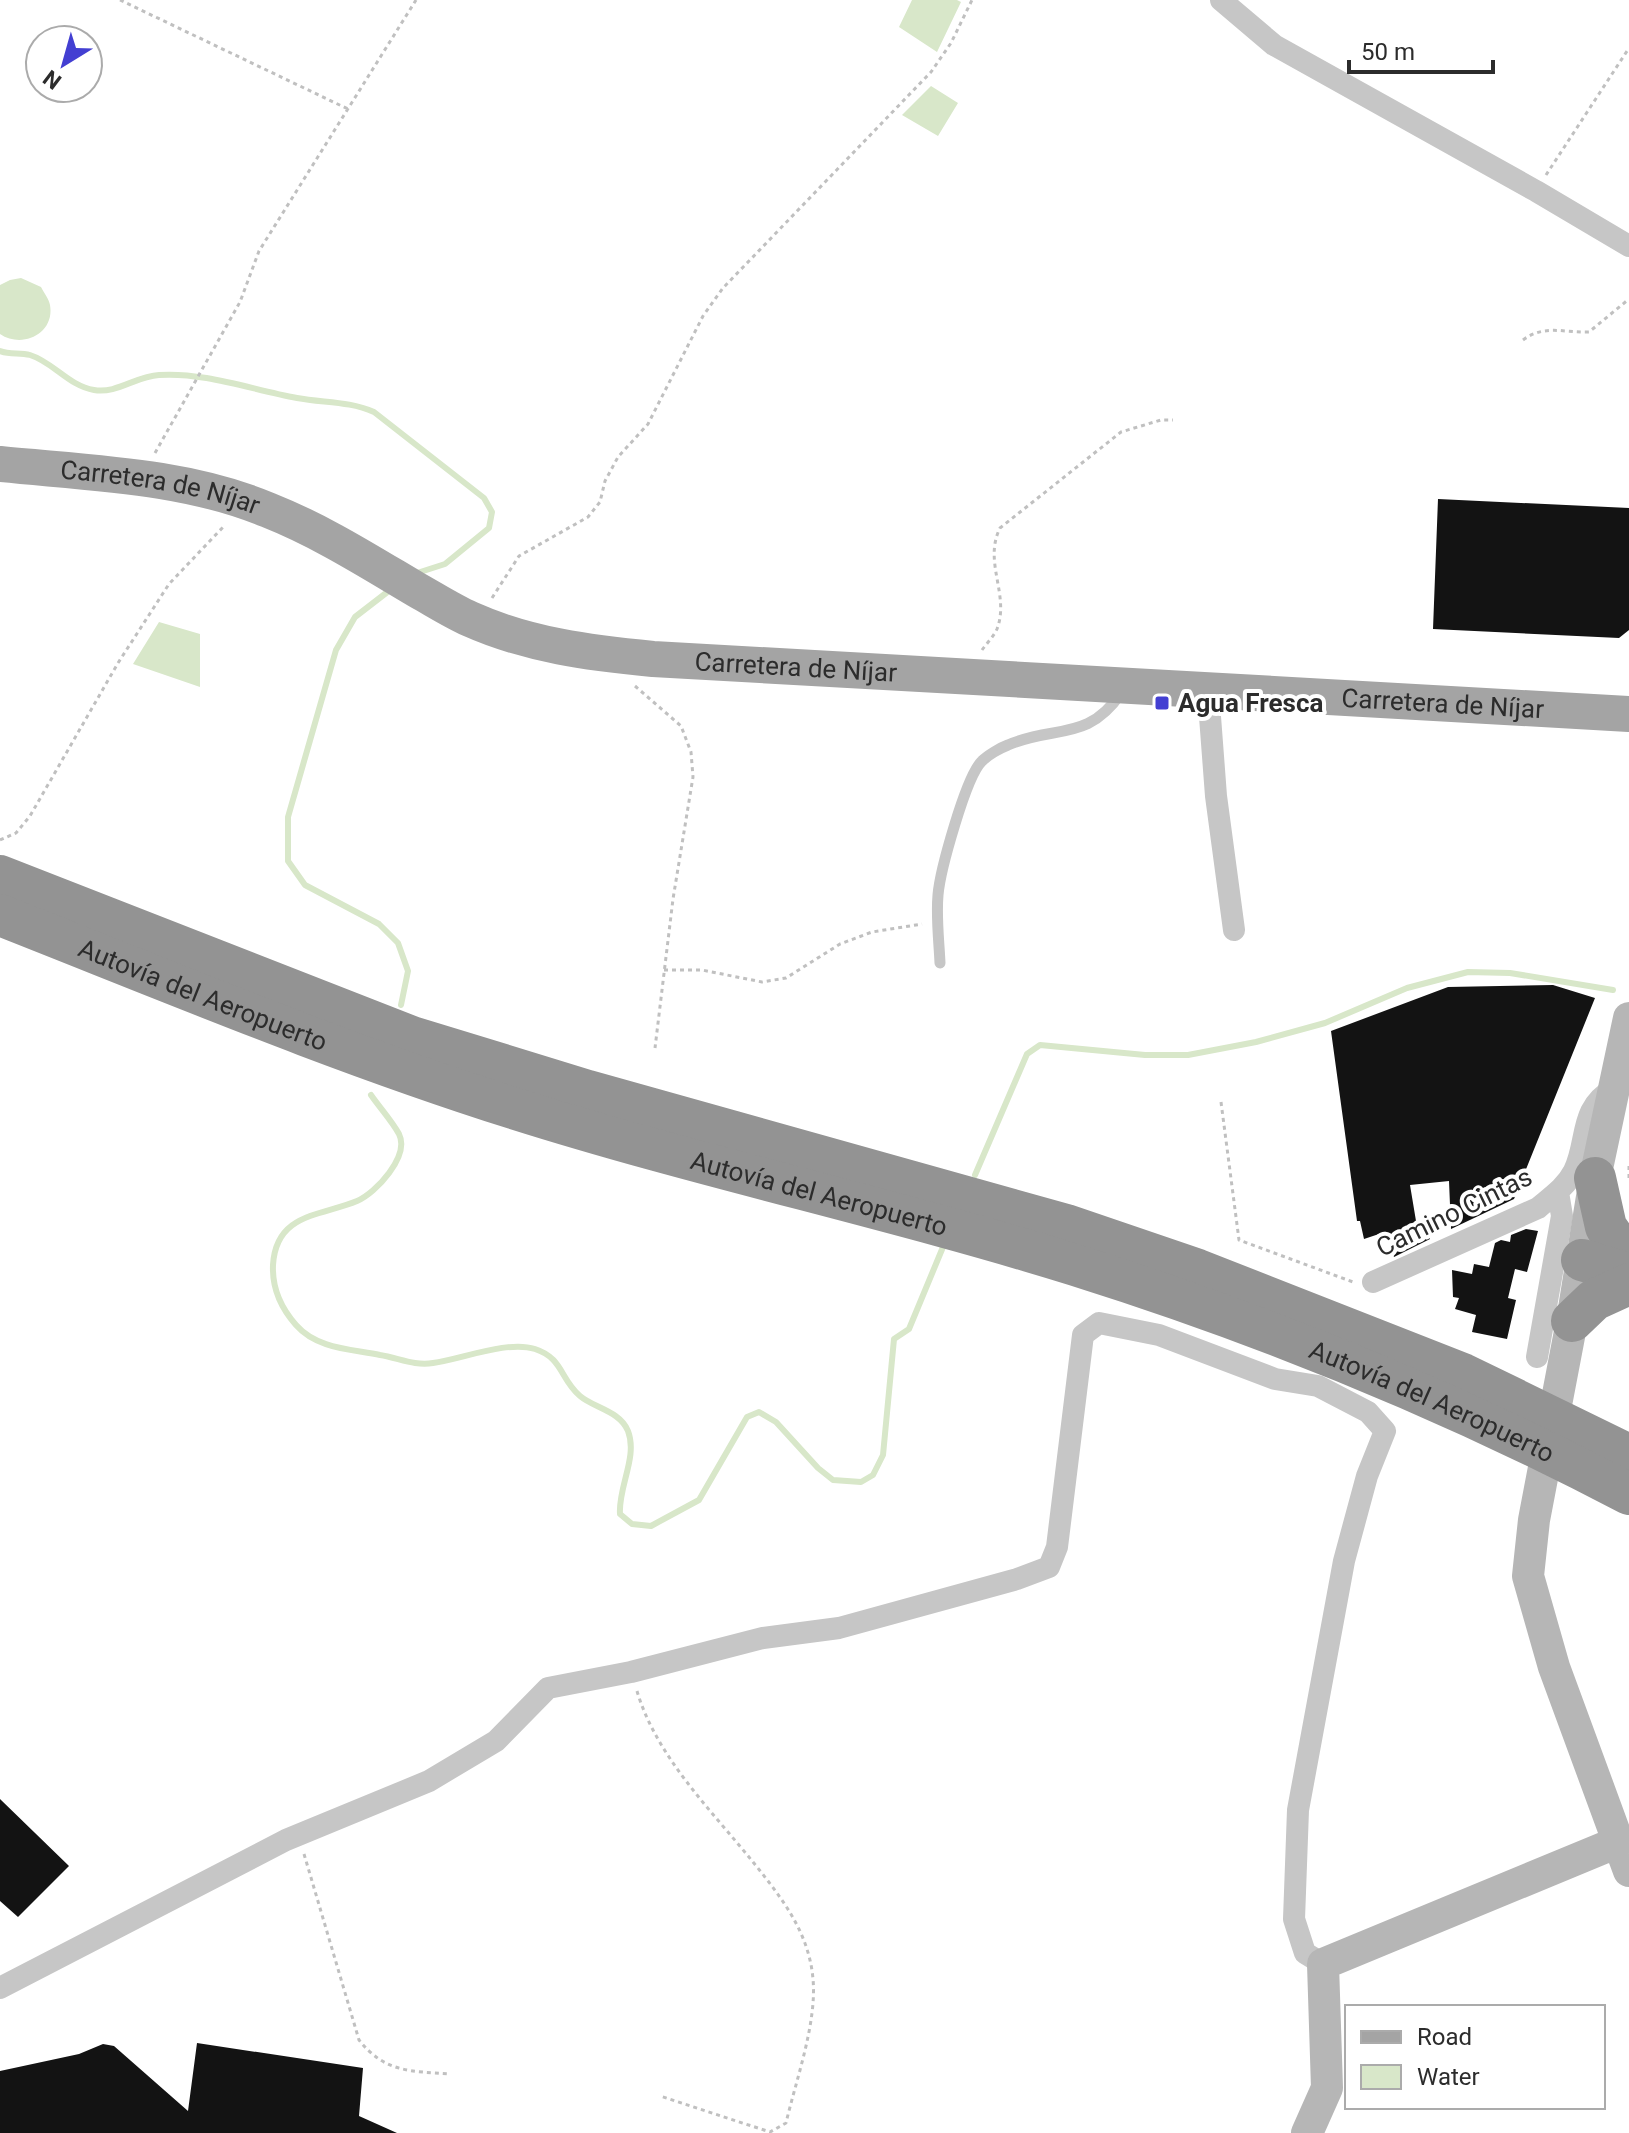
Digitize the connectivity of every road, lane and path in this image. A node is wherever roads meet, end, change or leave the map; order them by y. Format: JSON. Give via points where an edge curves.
{"nodes":[{"id":1,"x":120,"y":0,"type":"edge"},
{"id":2,"x":416,"y":0,"type":"edge"},
{"id":3,"x":972,"y":0,"type":"edge"},
{"id":4,"x":1221,"y":0,"type":"edge"},
{"id":5,"x":1629,"y":48,"type":"edge"},
{"id":6,"x":348,"y":109,"type":"junction"},
{"id":7,"x":1536,"y":191,"type":"junction"},
{"id":8,"x":1629,"y":246,"type":"edge"},
{"id":9,"x":1629,"y":299,"type":"edge"},
{"id":10,"x":1523,"y":340,"type":"dead end"},
{"id":11,"x":1173,"y":420,"type":"dead end"},
{"id":12,"x":0,"y":464,"type":"edge"},
{"id":13,"x":140,"y":479,"type":"junction"},
{"id":14,"x":248,"y":503,"type":"junction"},
{"id":15,"x":467,"y":618,"type":"junction"},
{"id":16,"x":966,"y":676,"type":"junction"},
{"id":17,"x":630,"y":682,"type":"dead end"},
{"id":18,"x":1126,"y":685,"type":"junction"},
{"id":19,"x":1208,"y":690,"type":"junction"},
{"id":20,"x":1629,"y":714,"type":"edge"},
{"id":21,"x":0,"y":840,"type":"edge"},
{"id":22,"x":0,"y":876,"type":"edge"},
{"id":23,"x":0,"y":915,"type":"edge"},
{"id":24,"x":939,"y":923,"type":"junction"},
{"id":25,"x":1234,"y":930,"type":"dead end"},
{"id":26,"x":940,"y":963,"type":"dead end"},
{"id":27,"x":664,"y":970,"type":"junction"},
{"id":28,"x":1629,"y":1018,"type":"edge"},
{"id":29,"x":655,"y":1048,"type":"dead end"},
{"id":30,"x":1221,"y":1102,"type":"dead end"},
{"id":31,"x":1603,"y":1178,"type":"edge"},
{"id":32,"x":1582,"y":1260,"type":"junction"},
{"id":33,"x":1629,"y":1260,"type":"edge"},
{"id":34,"x":1629,"y":1274,"type":"edge"},
{"id":35,"x":1373,"y":1282,"type":"joint"},
{"id":36,"x":1629,"y":1284,"type":"edge"},
{"id":37,"x":1572,"y":1321,"type":"junction"},
{"id":38,"x":1537,"y":1357,"type":"dead end"},
{"id":39,"x":1463,"y":1374,"type":"junction"},
{"id":40,"x":1502,"y":1429,"type":"junction"},
{"id":41,"x":1629,"y":1435,"type":"edge"},
{"id":42,"x":1629,"y":1455,"type":"edge"},
{"id":43,"x":1629,"y":1494,"type":"edge"},
{"id":44,"x":1629,"y":1510,"type":"edge"},
{"id":45,"x":631,"y":1672,"type":"junction"},
{"id":46,"x":298,"y":1835,"type":"junction"},
{"id":47,"x":1624,"y":1856,"type":"edge"},
{"id":48,"x":1323,"y":1964,"type":"junction"},
{"id":49,"x":0,"y":1988,"type":"edge"},
{"id":50,"x":450,"y":2074,"type":"dead end"},
{"id":51,"x":660,"y":2096,"type":"dead end"},
{"id":52,"x":1307,"y":2133,"type":"edge"}],
"edges":[{"from":1,"to":6,"type":"path"},
{"from":2,"to":6,"type":"path"},
{"from":3,"to":15,"type":"path","via":[[931,72],[723,288],[648,424],[618,457],[600,502],[588,517],[519,556],[489,603]]},
{"from":4,"to":7,"type":"street","via":[[1274,45]]},
{"from":5,"to":7,"type":"path"},
{"from":6,"to":13,"type":"path","via":[[259,251],[240,302]]},
{"from":7,"to":8,"type":"street"},
{"from":9,"to":10,"type":"path","via":[[1589,332],[1545,329]]},
{"from":11,"to":16,"type":"path","via":[[1121,432],[1000,528],[992,554],[998,573],[997,628]]},
{"from":12,"to":13,"type":"main road","name":"Carretera de Níjar"},
{"from":13,"to":14,"type":"main road","name":"Carretera de Níjar"},
{"from":14,"to":15,"type":"main road","name":"Carretera de Níjar","via":[[335,541]]},
{"from":14,"to":21,"type":"path","via":[[169,584],[30,816],[16,833]]},
{"from":15,"to":16,"type":"main road","name":"Carretera de Níjar","via":[[542,644],[596,653]]},
{"from":16,"to":18,"type":"main road","name":"Carretera de Níjar"},
{"from":17,"to":27,"type":"path","via":[[681,726],[691,752],[693,777]]},
{"from":18,"to":19,"type":"main road","name":"Carretera de Níjar"},
{"from":18,"to":24,"type":"lane","via":[[1109,712],[1086,725],[1009,744],[980,762],[944,859]]},
{"from":19,"to":20,"type":"main road","name":"Carretera de Níjar"},
{"from":19,"to":25,"type":"street"},
{"from":22,"to":39,"type":"highway","name":"Autovía del Aeropuerto","via":[[412,1037],[1066,1225],[1198,1270]]},
{"from":23,"to":40,"type":"highway","name":"Autovía del Aeropuerto","via":[[268,1023],[514,1108],[973,1235],[1243,1321]]},
{"from":24,"to":26,"type":"lane"},
{"from":24,"to":27,"type":"path","via":[[872,932],[840,944],[786,978],[762,982],[702,970]]},
{"from":27,"to":29,"type":"path"},
{"from":28,"to":31,"type":"street"},
{"from":30,"to":35,"type":"path","via":[[1239,1240],[1347,1282]]},
{"from":31,"to":32,"type":"street"},
{"from":31,"to":33,"type":"highway","via":[[1606,1227]]},
{"from":31,"to":35,"type":"street","name":"Camino Cintas"},
{"from":31,"to":38,"type":"street","name":"Camino Cintas","via":[[1562,1216]]},
{"from":32,"to":34,"type":"highway"},
{"from":32,"to":37,"type":"street"},
{"from":36,"to":37,"type":"highway","via":[[1594,1300]]},
{"from":37,"to":47,"type":"street","via":[[1528,1576],[1554,1667]]},
{"from":39,"to":41,"type":"highway"},
{"from":39,"to":42,"type":"highway","name":"Autovía del Aeropuerto"},
{"from":40,"to":43,"type":"highway","name":"Autovía del Aeropuerto"},
{"from":40,"to":44,"type":"highway"},
{"from":45,"to":46,"type":"street","via":[[548,1688],[496,1741],[443,1773]]},
{"from":45,"to":48,"type":"street","via":[[763,1638],[839,1628],[1049,1567],[1057,1547],[1083,1335],[1099,1323],[1159,1335],[1275,1379],[1318,1386],[1368,1412],[1385,1431],[1344,1561],[1298,1810],[1294,1919],[1305,1953]]},
{"from":45,"to":51,"type":"path","via":[[643,1714],[679,1770],[786,1902],[805,1939],[813,1980],[810,2022],[786,2123],[770,2132]]},
{"from":46,"to":49,"type":"street"},
{"from":46,"to":50,"type":"path","via":[[359,2040],[372,2057],[404,2070]]},
{"from":47,"to":48,"type":"street"},
{"from":48,"to":52,"type":"street","via":[[1327,2088]]}]}
